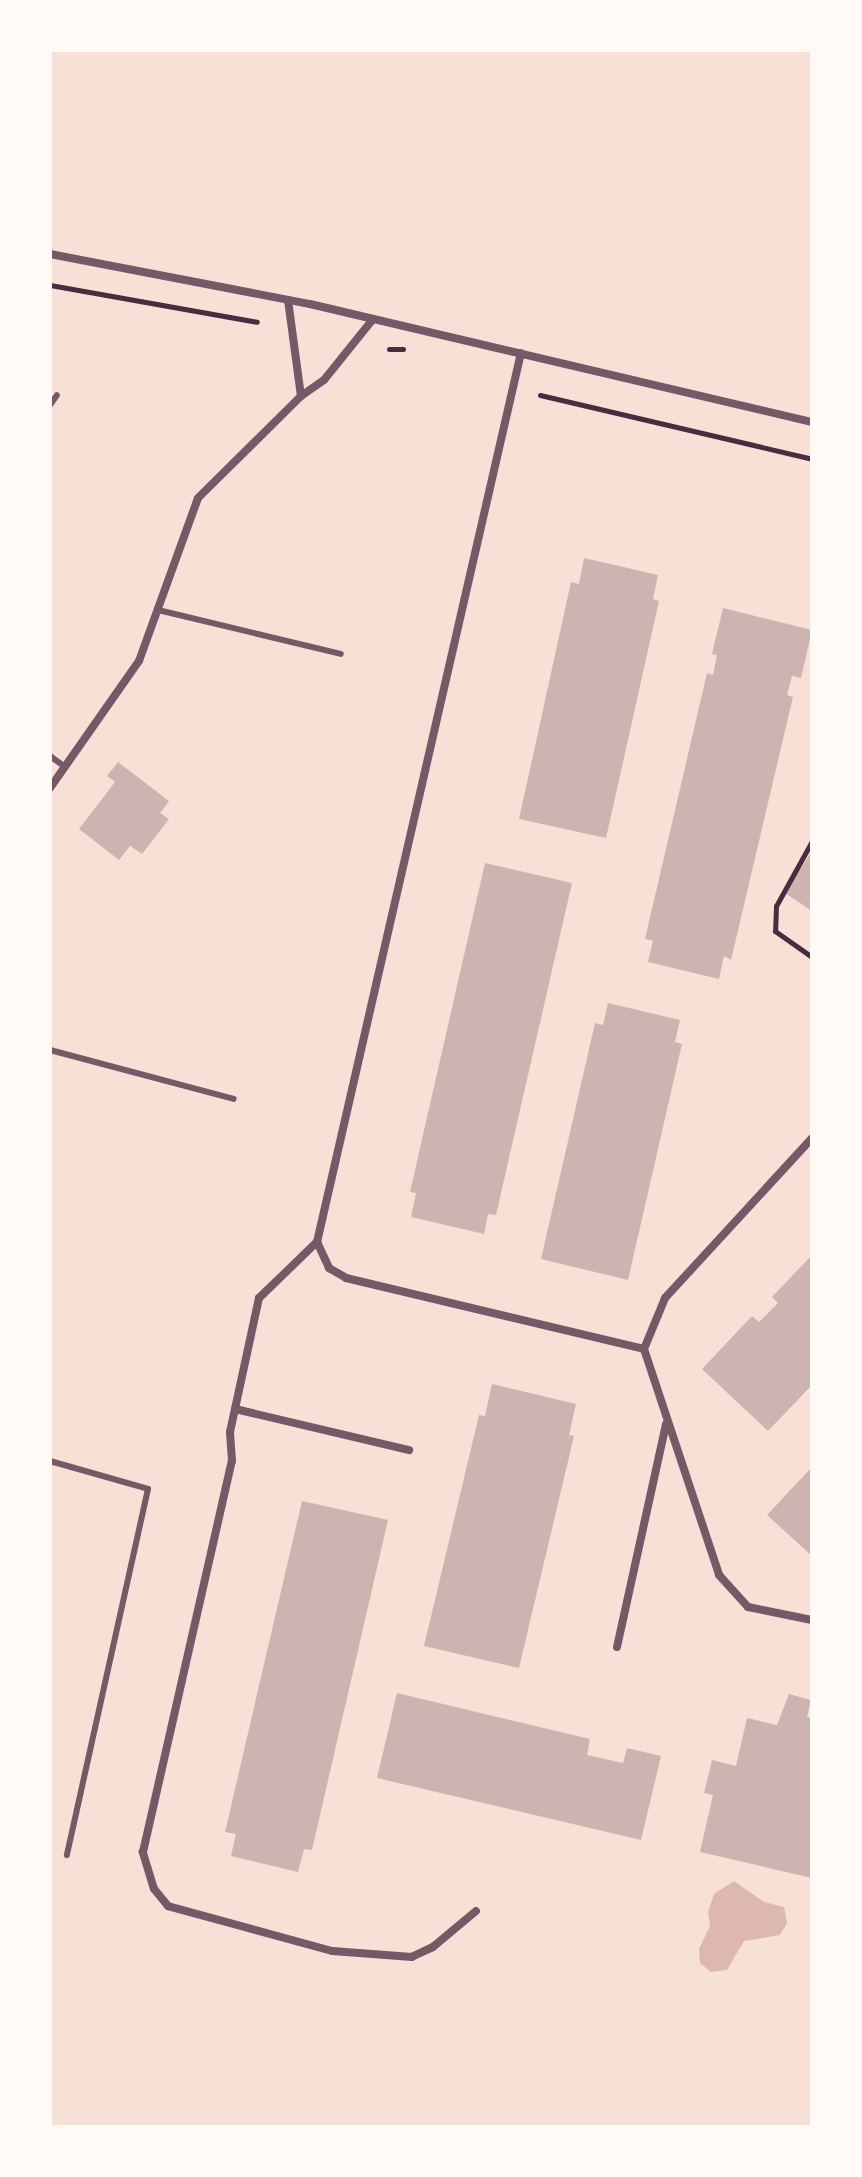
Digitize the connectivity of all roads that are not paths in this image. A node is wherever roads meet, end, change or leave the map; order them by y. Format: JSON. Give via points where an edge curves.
{"nodes":[{"id":1,"x":50,"y":254,"type":"edge"},
{"id":2,"x":288,"y":300,"type":"junction"},
{"id":3,"x":373,"y":319,"type":"junction"},
{"id":4,"x":521,"y":353,"type":"junction"},
{"id":5,"x":57,"y":395,"type":"dead end"},
{"id":6,"x":301,"y":396,"type":"junction"},
{"id":7,"x":50,"y":405,"type":"edge"},
{"id":8,"x":812,"y":422,"type":"edge"},
{"id":9,"x":158,"y":610,"type":"junction"},
{"id":10,"x":341,"y":654,"type":"dead end"},
{"id":11,"x":50,"y":756,"type":"edge"},
{"id":12,"x":65,"y":767,"type":"junction"},
{"id":13,"x":50,"y":788,"type":"edge"},
{"id":14,"x":50,"y":1050,"type":"edge"},
{"id":15,"x":234,"y":1099,"type":"dead end"},
{"id":16,"x":812,"y":1138,"type":"edge"},
{"id":17,"x":317,"y":1242,"type":"junction"},
{"id":18,"x":644,"y":1349,"type":"junction"},
{"id":19,"x":235,"y":1409,"type":"junction"},
{"id":20,"x":666,"y":1423,"type":"junction"},
{"id":21,"x":409,"y":1450,"type":"dead end"},
{"id":22,"x":50,"y":1461,"type":"edge"},
{"id":23,"x":812,"y":1620,"type":"edge"},
{"id":24,"x":617,"y":1647,"type":"dead end"},
{"id":25,"x":67,"y":1855,"type":"dead end"},
{"id":26,"x":476,"y":1911,"type":"dead end"}],
"edges":[{"from":1,"to":2,"type":"street"},
{"from":2,"to":3,"type":"street"},
{"from":2,"to":6,"type":"street"},
{"from":3,"to":4,"type":"street"},
{"from":3,"to":6,"type":"street","via":[[324,380]]},
{"from":4,"to":8,"type":"street"},
{"from":4,"to":17,"type":"street"},
{"from":5,"to":7,"type":"lane"},
{"from":6,"to":9,"type":"street","via":[[198,498]]},
{"from":9,"to":10,"type":"lane"},
{"from":9,"to":12,"type":"street","via":[[139,661]]},
{"from":11,"to":12,"type":"lane"},
{"from":12,"to":13,"type":"street"},
{"from":14,"to":15,"type":"lane"},
{"from":16,"to":18,"type":"street","via":[[665,1298]]},
{"from":17,"to":18,"type":"street","via":[[329,1268],[346,1278]]},
{"from":17,"to":19,"type":"street","via":[[259,1298]]},
{"from":18,"to":20,"type":"street"},
{"from":19,"to":21,"type":"street"},
{"from":19,"to":26,"type":"street","via":[[232,1461],[144,1847],[150,1881],[162,1901],[182,1912],[369,1957],[412,1957],[427,1951]]},
{"from":20,"to":23,"type":"street","via":[[704,1542],[728,1589],[748,1607]]},
{"from":20,"to":24,"type":"street"},
{"from":22,"to":25,"type":"lane","via":[[148,1489]]}]}
